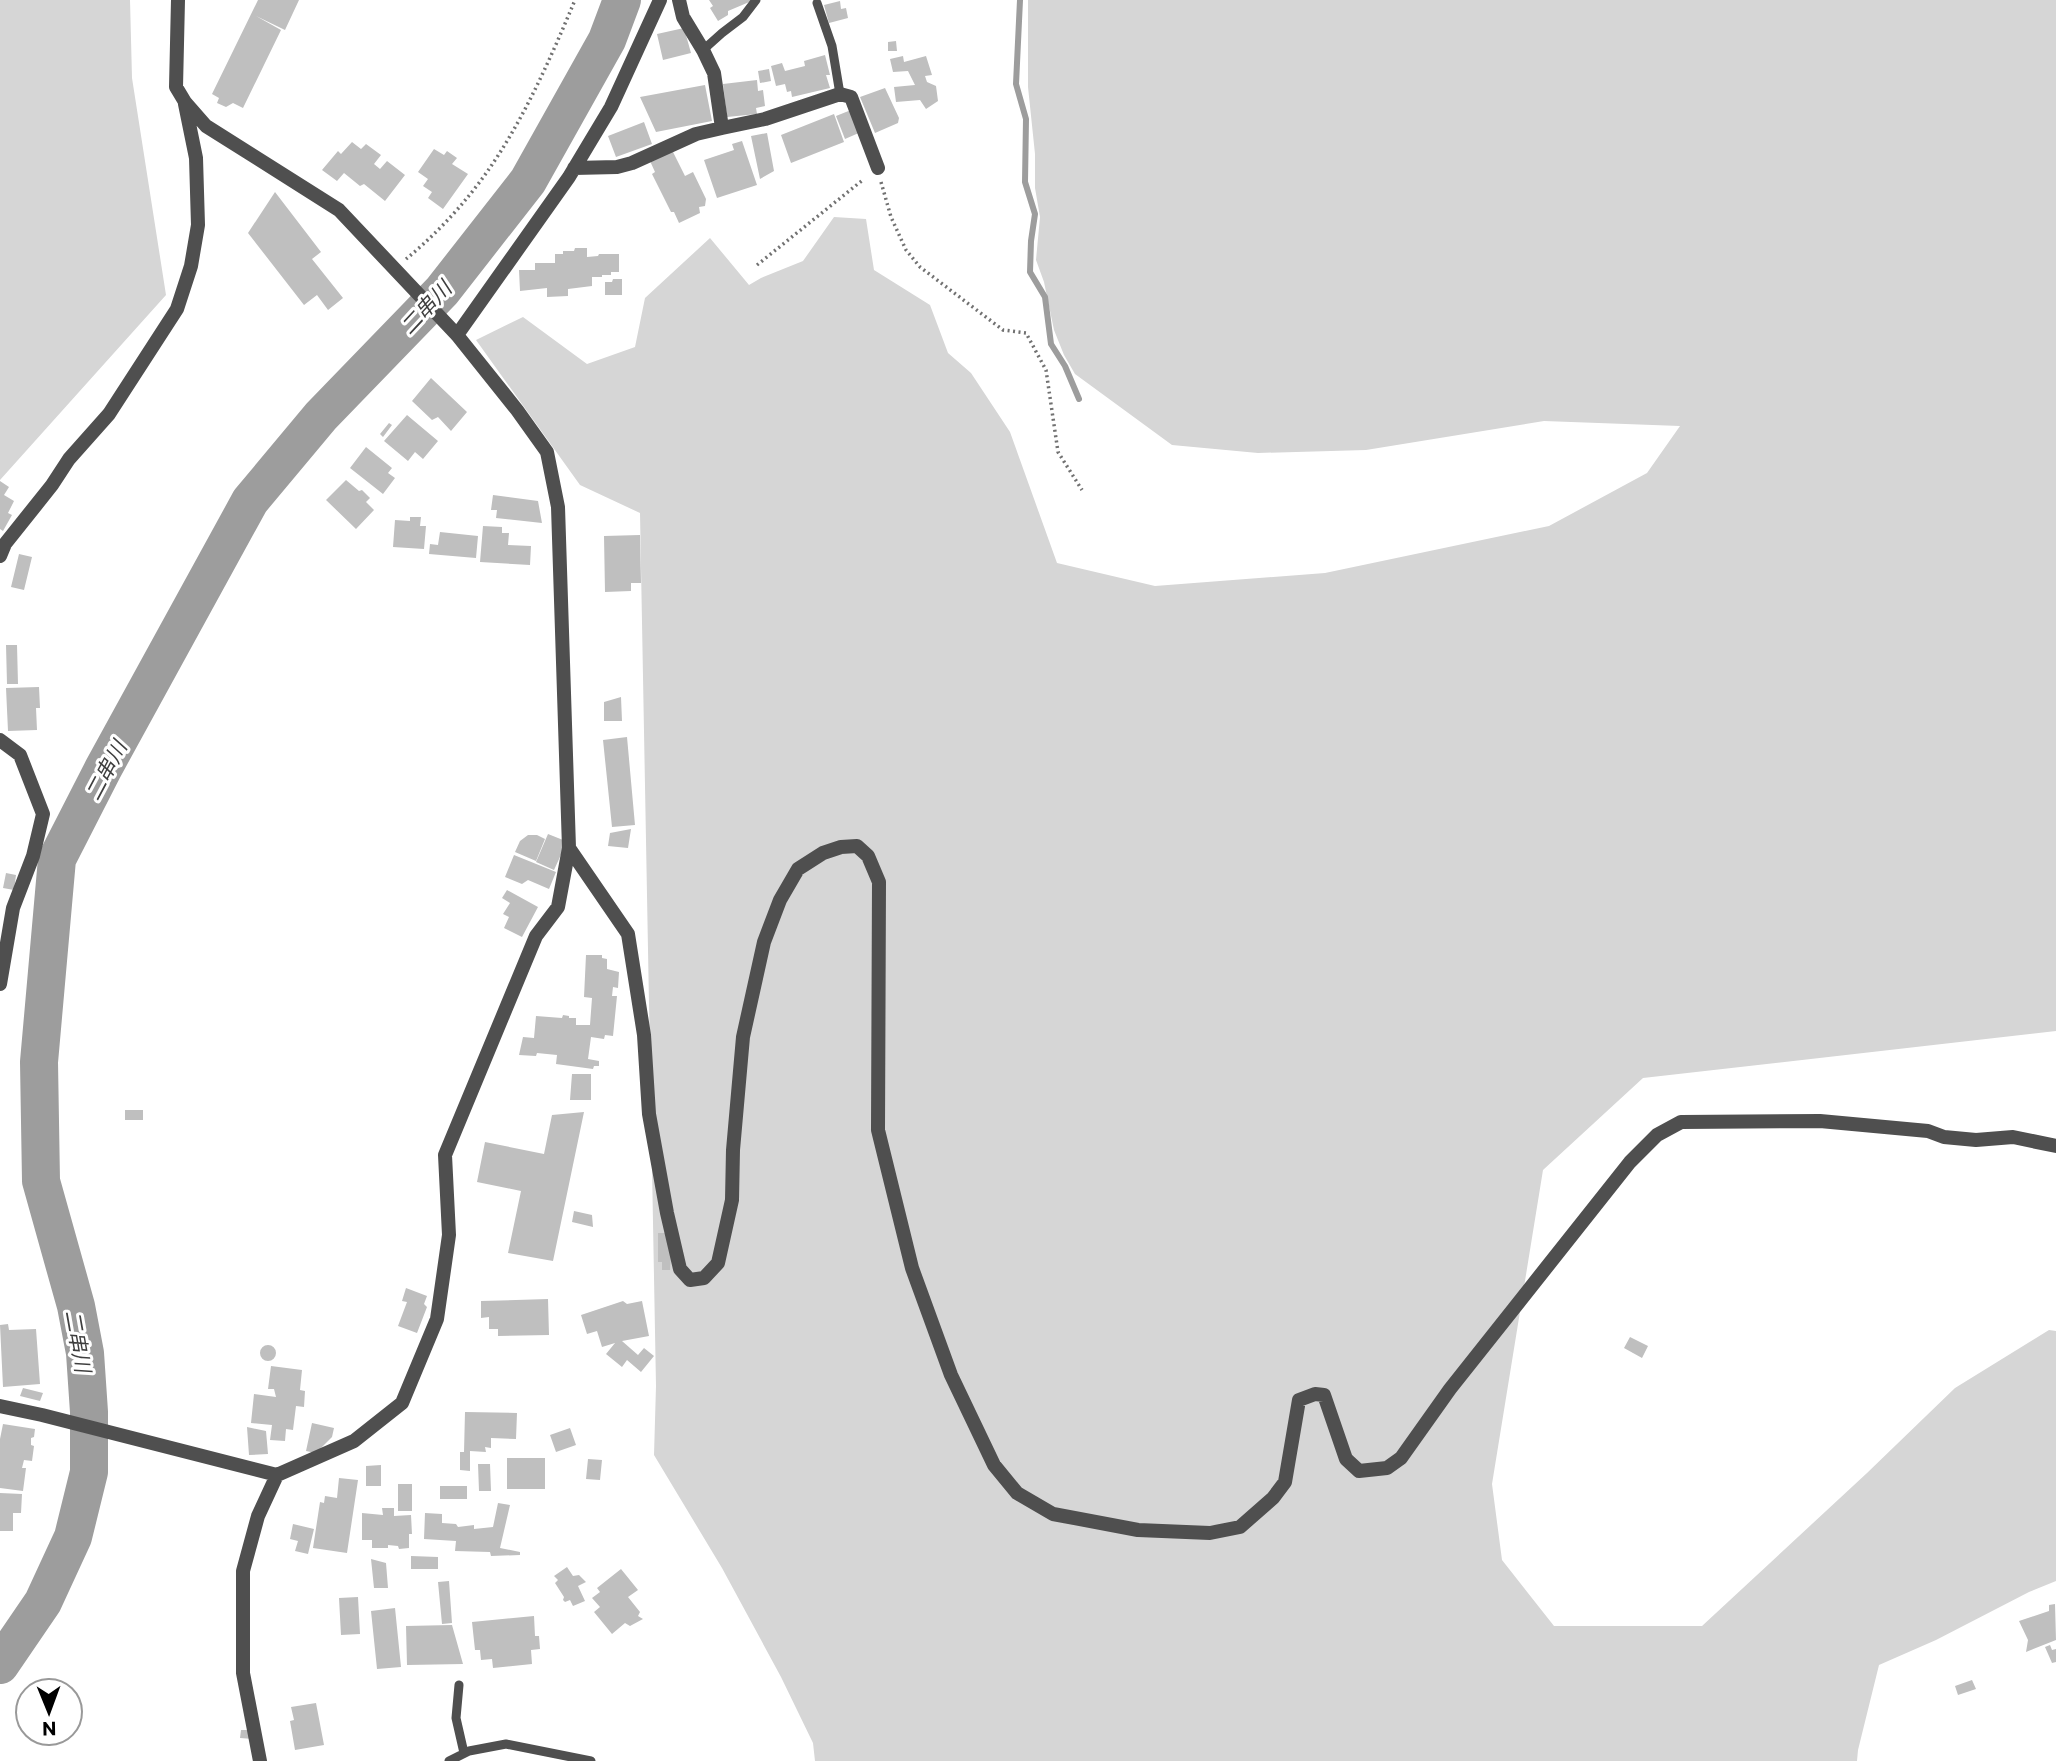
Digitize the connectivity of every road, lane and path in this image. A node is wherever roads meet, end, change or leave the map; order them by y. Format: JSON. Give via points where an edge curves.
{"nodes":[{"id":1,"x":178,"y":0,"type":"edge"},
{"id":2,"x":575,"y":0,"type":"edge"},
{"id":3,"x":660,"y":0,"type":"edge"},
{"id":4,"x":679,"y":0,"type":"edge"},
{"id":5,"x":756,"y":0,"type":"edge"},
{"id":6,"x":817,"y":3,"type":"dead end"},
{"id":7,"x":703,"y":50,"type":"junction"},
{"id":8,"x":840,"y":94,"type":"junction"},
{"id":9,"x":185,"y":102,"type":"junction"},
{"id":10,"x":722,"y":128,"type":"junction"},
{"id":11,"x":574,"y":168,"type":"junction"},
{"id":12,"x":878,"y":168,"type":"junction"},
{"id":13,"x":757,"y":265,"type":"dead end"},
{"id":14,"x":397,"y":270,"type":"junction"},
{"id":15,"x":457,"y":335,"type":"junction"},
{"id":16,"x":1082,"y":490,"type":"dead end"},
{"id":17,"x":0,"y":556,"type":"edge"},
{"id":18,"x":0,"y":740,"type":"edge"},
{"id":19,"x":569,"y":848,"type":"junction"},
{"id":20,"x":0,"y":984,"type":"edge"},
{"id":21,"x":2056,"y":1146,"type":"edge"},
{"id":22,"x":0,"y":1406,"type":"edge"},
{"id":23,"x":277,"y":1475,"type":"junction"},
{"id":24,"x":459,"y":1685,"type":"dead end"},
{"id":25,"x":464,"y":1754,"type":"junction"},
{"id":26,"x":260,"y":1761,"type":"edge"},
{"id":27,"x":449,"y":1761,"type":"edge"},
{"id":28,"x":591,"y":1761,"type":"edge"}],
"edges":[{"from":1,"to":9,"type":"street","via":[[176,88]]},
{"from":2,"to":14,"type":"path","via":[[547,69],[503,147],[467,198]]},
{"from":3,"to":11,"type":"street","via":[[611,107]]},
{"from":4,"to":7,"type":"street","via":[[683,17]]},
{"from":5,"to":7,"type":"lane"},
{"from":6,"to":8,"type":"lane","via":[[832,46]]},
{"from":7,"to":10,"type":"street","via":[[714,74]]},
{"from":8,"to":10,"type":"street"},
{"from":8,"to":12,"type":"street","via":[[851,97]]},
{"from":9,"to":14,"type":"street","via":[[206,126],[339,210]]},
{"from":9,"to":17,"type":"street","via":[[196,158],[198,225],[177,309],[109,414],[69,459]]},
{"from":10,"to":11,"type":"street","via":[[696,134],[632,163]]},
{"from":11,"to":15,"type":"street"},
{"from":12,"to":13,"type":"path"},
{"from":12,"to":16,"type":"path","via":[[891,217],[906,250],[920,267],[1003,330],[1026,333],[1046,370],[1058,452]]},
{"from":14,"to":15,"type":"street"},
{"from":15,"to":19,"type":"street","via":[[547,452],[558,507]]},
{"from":18,"to":20,"type":"street","via":[[20,755],[43,814],[13,908]]},
{"from":19,"to":21,"type":"street","via":[[628,934],[644,1035],[649,1114],[680,1269],[690,1280],[704,1278],[718,1263],[732,1200],[743,1037],[764,942],[779,900],[798,869],[823,853],[857,846],[868,856],[879,882],[878,1130],[912,1269],[951,1375],[994,1465],[1017,1493],[1053,1514],[1139,1530],[1210,1533],[1240,1527],[1284,1482],[1299,1401],[1315,1394],[1324,1395],[1346,1459],[1359,1471],[1387,1468],[1401,1458],[1630,1162],[1657,1135],[1681,1122],[1820,1121],[1976,1140],[2013,1137]]},
{"from":19,"to":23,"type":"street","via":[[558,907],[536,936],[445,1155],[449,1235],[437,1319],[402,1404],[354,1441]]},
{"from":22,"to":23,"type":"street"},
{"from":23,"to":26,"type":"street","via":[[258,1516],[243,1571],[243,1673]]},
{"from":24,"to":25,"type":"lane","via":[[456,1718]]},
{"from":25,"to":27,"type":"lane"},
{"from":25,"to":28,"type":"lane","via":[[506,1744]]}]}
